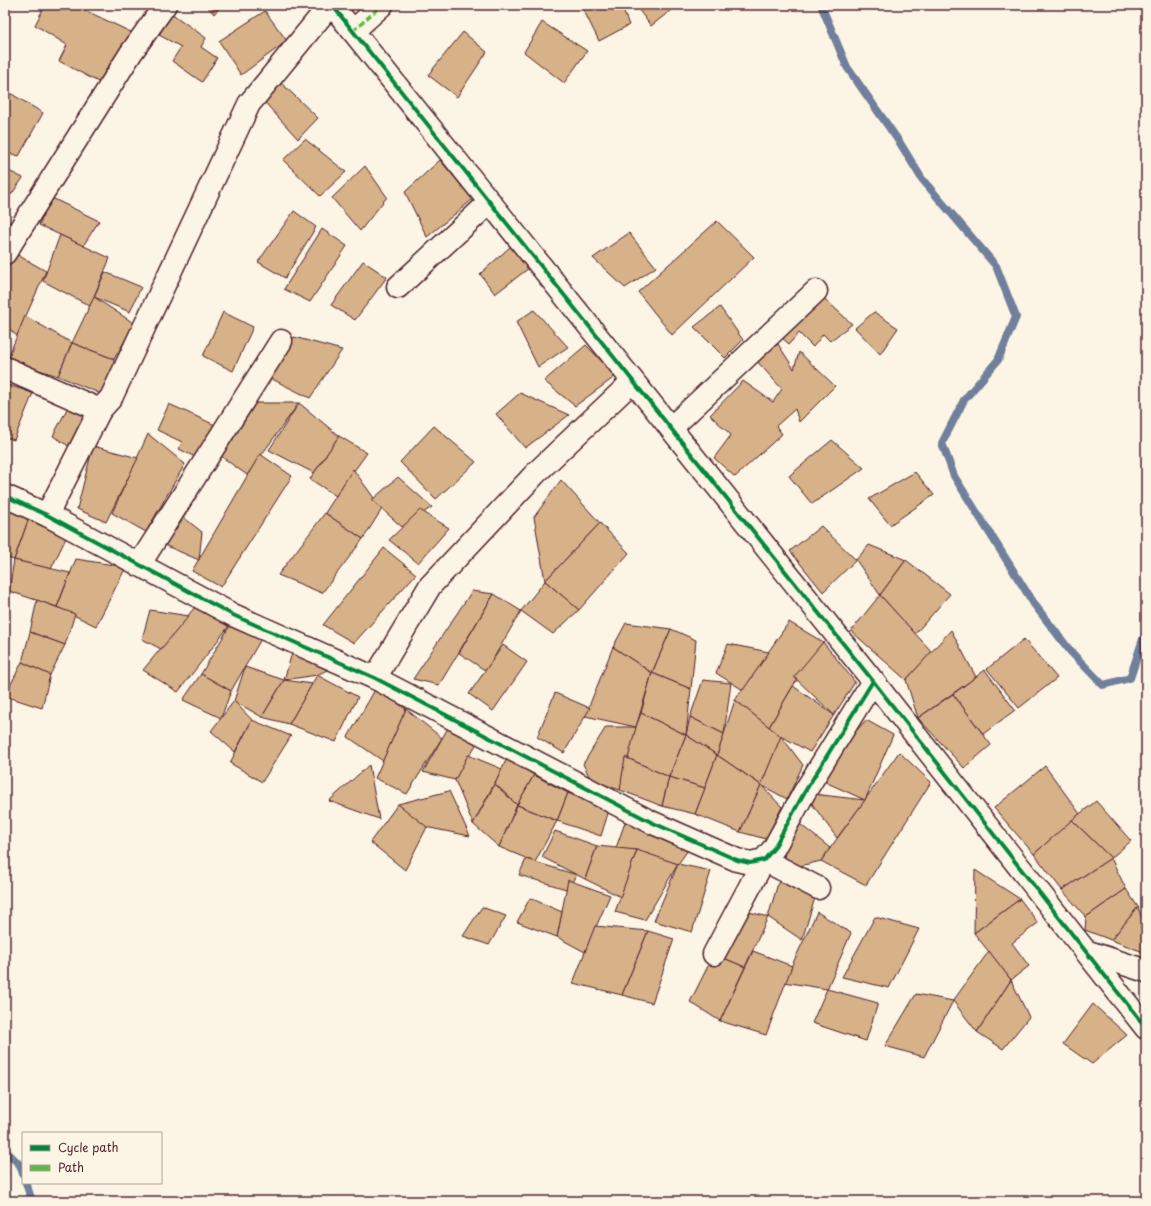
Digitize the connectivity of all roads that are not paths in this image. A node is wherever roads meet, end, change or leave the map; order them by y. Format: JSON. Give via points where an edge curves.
{"nodes":[{"id":1,"x":164,"y":5,"type":"edge"},
{"id":2,"x":331,"y":5,"type":"edge"},
{"id":3,"x":382,"y":5,"type":"edge"},
{"id":4,"x":353,"y":32,"type":"junction"},
{"id":5,"x":490,"y":202,"type":"junction"},
{"id":6,"x":8,"y":237,"type":"edge"},
{"id":7,"x":398,"y":286,"type":"dead end"},
{"id":8,"x":816,"y":291,"type":"dead end"},
{"id":9,"x":281,"y":342,"type":"dead end"},
{"id":10,"x":5,"y":368,"type":"edge"},
{"id":11,"x":633,"y":381,"type":"junction"},
{"id":12,"x":100,"y":410,"type":"junction"},
{"id":13,"x":671,"y":428,"type":"junction"},
{"id":14,"x":5,"y":496,"type":"edge"},
{"id":15,"x":47,"y":515,"type":"junction"},
{"id":16,"x":139,"y":565,"type":"junction"},
{"id":17,"x":375,"y":678,"type":"junction"},
{"id":18,"x":873,"y":681,"type":"junction"},
{"id":19,"x":764,"y":860,"type":"junction"},
{"id":20,"x":818,"y":888,"type":"dead end"},
{"id":21,"x":1088,"y":952,"type":"junction"},
{"id":22,"x":714,"y":954,"type":"dead end"},
{"id":23,"x":1146,"y":971,"type":"edge"},
{"id":24,"x":1146,"y":1028,"type":"edge"}],
"edges":[{"from":1,"to":6,"type":"street"},
{"from":2,"to":4,"type":"street"},
{"from":2,"to":12,"type":"street","via":[[248,104],[111,398]]},
{"from":3,"to":4,"type":"street"},
{"from":4,"to":5,"type":"street"},
{"from":5,"to":7,"type":"street"},
{"from":5,"to":11,"type":"street"},
{"from":8,"to":13,"type":"street"},
{"from":9,"to":16,"type":"street"},
{"from":10,"to":12,"type":"street"},
{"from":11,"to":13,"type":"street"},
{"from":11,"to":17,"type":"street","via":[[537,472],[430,586]]},
{"from":12,"to":15,"type":"street"},
{"from":13,"to":18,"type":"street"},
{"from":14,"to":15,"type":"street"},
{"from":15,"to":16,"type":"street"},
{"from":16,"to":17,"type":"street","via":[[233,614]]},
{"from":17,"to":19,"type":"street","via":[[651,822],[737,860],[750,863]]},
{"from":18,"to":19,"type":"street","via":[[804,793],[774,848]]},
{"from":18,"to":21,"type":"street"},
{"from":19,"to":20,"type":"street"},
{"from":19,"to":22,"type":"street"},
{"from":21,"to":23,"type":"street"},
{"from":21,"to":24,"type":"street"}]}
